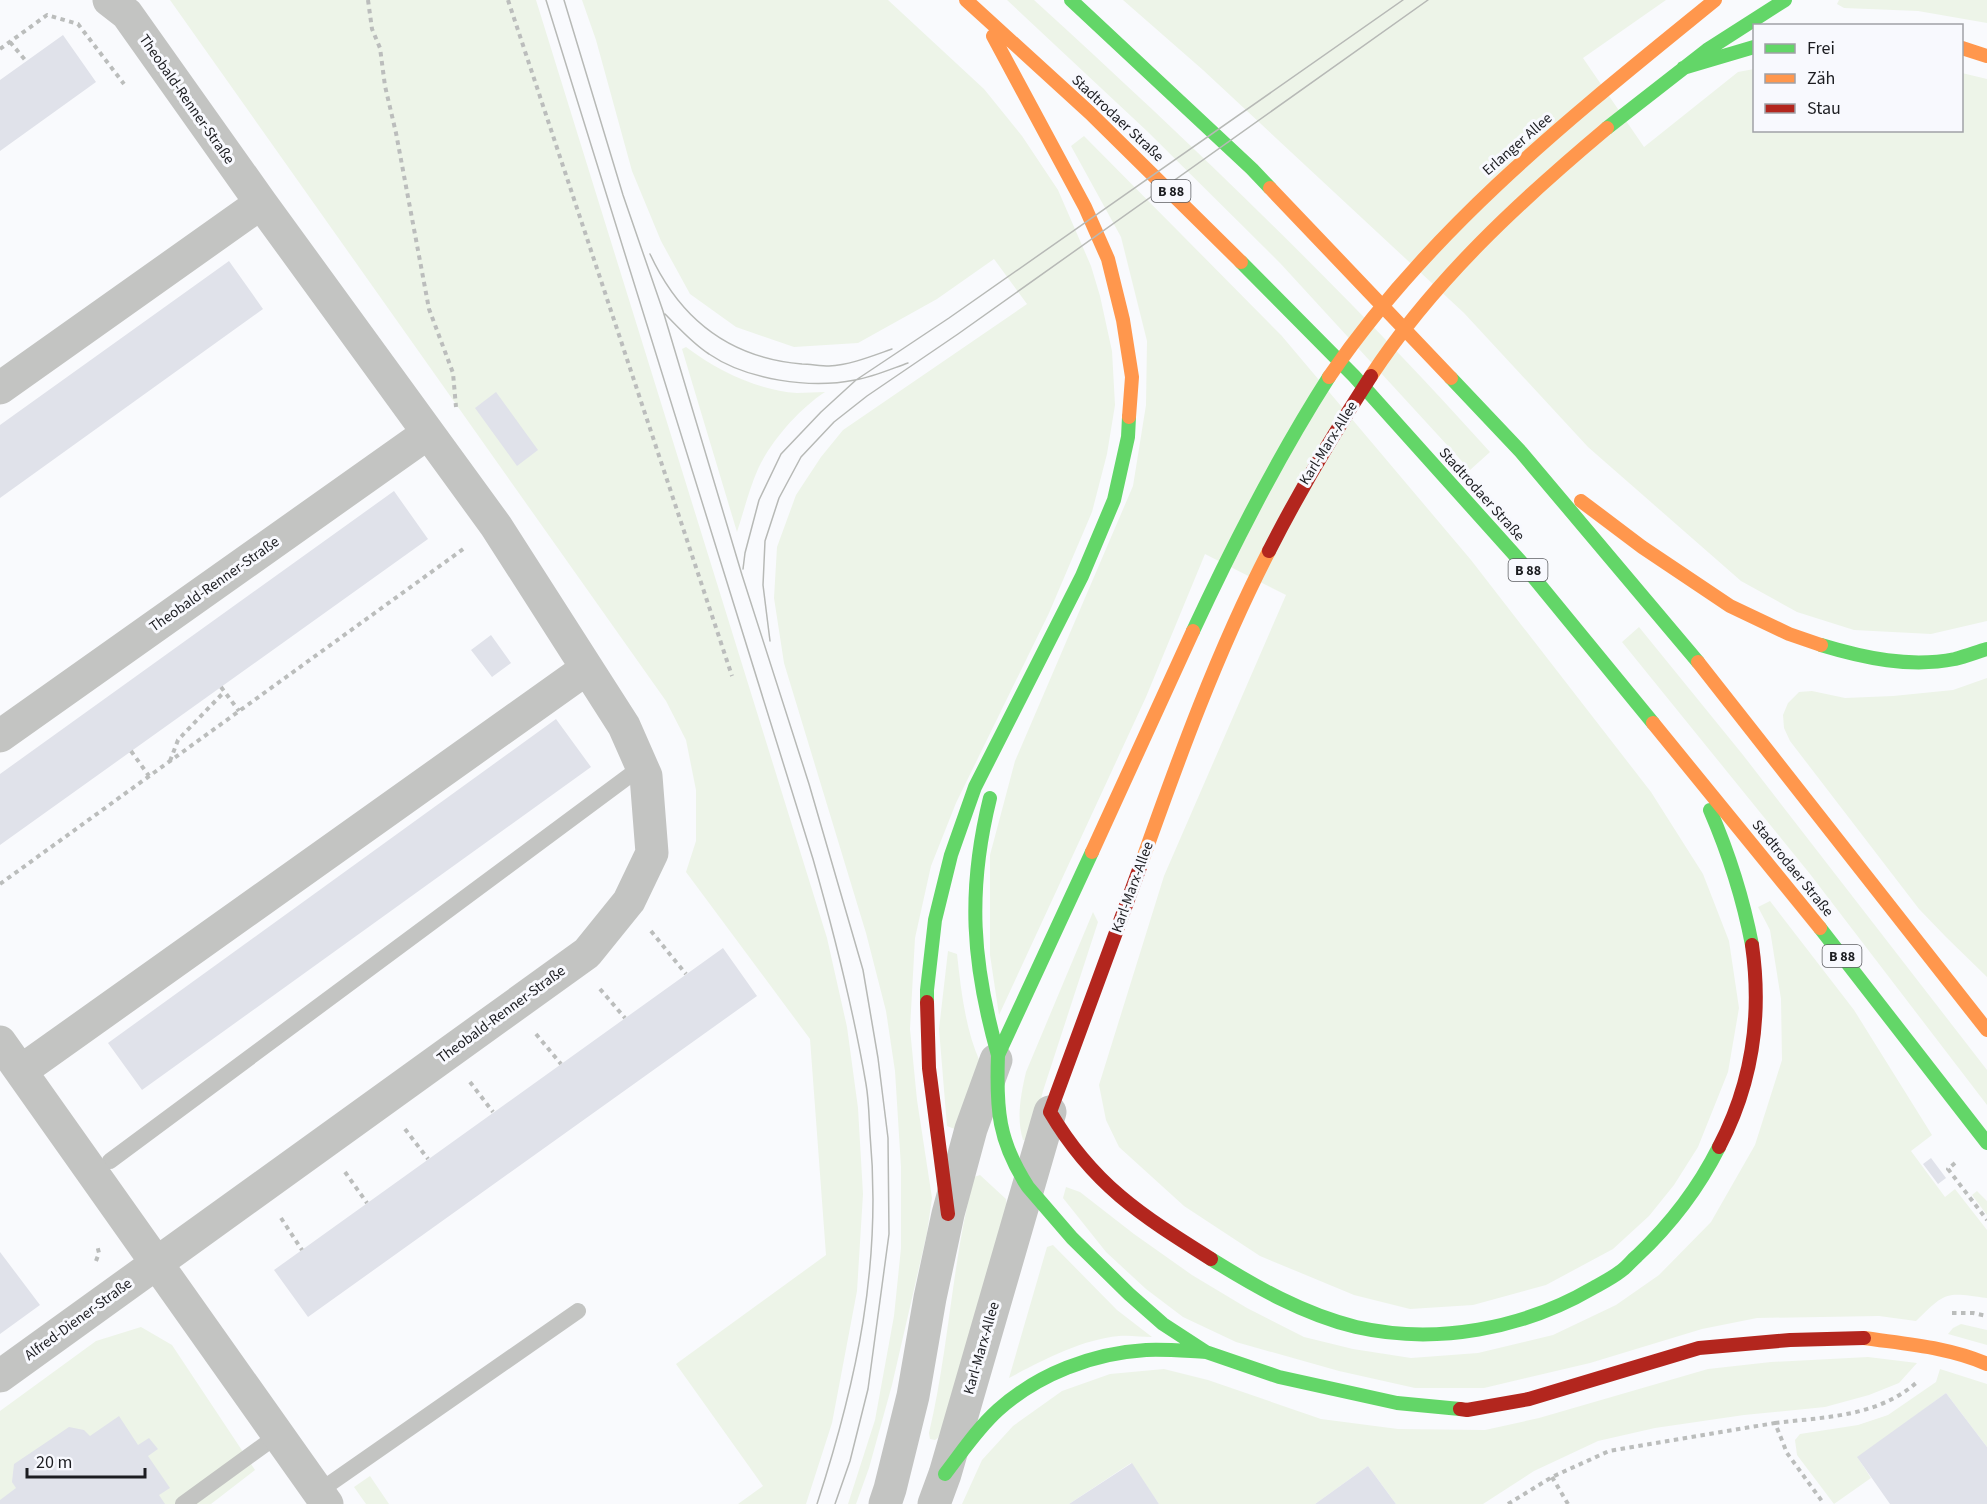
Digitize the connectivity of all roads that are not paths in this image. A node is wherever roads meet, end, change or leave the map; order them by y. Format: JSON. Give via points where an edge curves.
{"nodes":[{"id":1,"x":109,"y":0,"type":"edge"},
{"id":2,"x":966,"y":0,"type":"edge"},
{"id":3,"x":1071,"y":0,"type":"edge"},
{"id":4,"x":1715,"y":0,"type":"edge"},
{"id":5,"x":1785,"y":0,"type":"edge"},
{"id":6,"x":981,"y":14,"type":"junction"},
{"id":7,"x":1753,"y":48,"type":"edge"},
{"id":8,"x":1963,"y":48,"type":"edge"},
{"id":9,"x":1987,"y":56,"type":"edge"},
{"id":10,"x":1683,"y":68,"type":"junction"},
{"id":11,"x":261,"y":203,"type":"junction"},
{"id":12,"x":0,"y":388,"type":"edge"},
{"id":13,"x":430,"y":436,"type":"junction"},
{"id":14,"x":1521,"y":452,"type":"junction"},
{"id":15,"x":1987,"y":649,"type":"edge"},
{"id":16,"x":586,"y":669,"type":"junction"},
{"id":17,"x":1012,"y":715,"type":"junction"},
{"id":18,"x":0,"y":736,"type":"edge"},
{"id":19,"x":641,"y":766,"type":"junction"},
{"id":20,"x":1693,"y":772,"type":"junction"},
{"id":21,"x":1987,"y":1030,"type":"edge"},
{"id":22,"x":0,"y":1042,"type":"edge"},
{"id":23,"x":998,"y":1055,"type":"junction"},
{"id":24,"x":21,"y":1071,"type":"junction"},
{"id":25,"x":1050,"y":1112,"type":"junction"},
{"id":26,"x":1987,"y":1143,"type":"edge"},
{"id":27,"x":110,"y":1161,"type":"dead end"},
{"id":28,"x":1028,"y":1187,"type":"junction"},
{"id":29,"x":948,"y":1214,"type":"junction"},
{"id":30,"x":156,"y":1262,"type":"junction"},
{"id":31,"x":578,"y":1311,"type":"dead end"},
{"id":32,"x":1206,"y":1352,"type":"junction"},
{"id":33,"x":1987,"y":1364,"type":"edge"},
{"id":34,"x":0,"y":1376,"type":"edge"},
{"id":35,"x":278,"y":1435,"type":"junction"},
{"id":36,"x":940,"y":1489,"type":"edge"},
{"id":37,"x":323,"y":1498,"type":"edge"},
{"id":38,"x":183,"y":1504,"type":"edge"},
{"id":39,"x":885,"y":1504,"type":"edge"}],
"edges":[{"from":1,"to":11,"type":"street","name":"Theobald-Renner-Straße","via":[[127,14]]},
{"from":2,"to":6,"type":"main road","name":"Stadtrodaer Straße","number":"B 88"},
{"from":3,"to":14,"type":"main road","via":[[1252,169]]},
{"from":4,"to":23,"type":"main road","name":"Erlanger Allee","via":[[1476,202],[1361,332],[1295,429],[1201,615]]},
{"from":5,"to":10,"type":"main road"},
{"from":6,"to":17,"type":"main road","via":[[1085,207],[1108,259],[1132,377],[1128,437],[1114,500],[1082,576]]},
{"from":6,"to":20,"type":"main road","name":"Stadtrodaer Straße","number":"B 88","via":[[1090,113],[1354,376],[1521,562]]},
{"from":7,"to":10,"type":"main road"},
{"from":8,"to":9,"type":"main road"},
{"from":10,"to":25,"type":"main road","name":"Karl-Marx-Allee","via":[[1621,116],[1512,212],[1421,310],[1330,437],[1296,495],[1231,630],[1189,730]]},
{"from":11,"to":12,"type":"street"},
{"from":11,"to":13,"type":"street","name":"Theobald-Renner-Straße"},
{"from":13,"to":16,"type":"street","name":"Theobald-Renner-Straße","via":[[496,526]]},
{"from":13,"to":18,"type":"street","name":"Theobald-Renner-Straße"},
{"from":14,"to":15,"type":"main road","via":[[1615,529],[1728,605],[1774,628],[1873,659],[1922,662],[1971,656]]},
{"from":14,"to":21,"type":"main road","via":[[1701,665]]},
{"from":16,"to":19,"type":"street","name":"Theobald-Renner-Straße","via":[[624,726]]},
{"from":16,"to":24,"type":"street"},
{"from":17,"to":23,"type":"main road","via":[[988,803],[973,909],[980,989]]},
{"from":17,"to":29,"type":"main road","via":[[975,787],[951,855],[935,920],[927,990],[929,1068]]},
{"from":19,"to":27,"type":"lane"},
{"from":19,"to":30,"type":"street","name":"Theobald-Renner-Straße","via":[[646,776],[652,853],[629,901],[587,952]]},
{"from":20,"to":25,"type":"main road","via":[[1725,843],[1753,952],[1755,1033],[1743,1089],[1724,1141],[1699,1184],[1664,1230],[1621,1271],[1557,1308],[1491,1328],[1438,1334],[1379,1331],[1325,1319],[1228,1270],[1143,1214],[1094,1174]]},
{"from":20,"to":26,"type":"main road","name":"Stadtrodaer Straße","number":"B 88"},
{"from":22,"to":24,"type":"street"},
{"from":23,"to":28,"type":"main road","via":[[1000,1125],[1014,1167]]},
{"from":23,"to":29,"type":"street"},
{"from":24,"to":30,"type":"street"},
{"from":25,"to":28,"type":"street","name":"Karl-Marx-Allee"},
{"from":28,"to":32,"type":"main road","via":[[1072,1238],[1129,1294],[1163,1324]]},
{"from":28,"to":36,"type":"street","name":"Karl-Marx-Allee"},
{"from":29,"to":39,"type":"street","via":[[913,1396]]},
{"from":30,"to":34,"type":"street","name":"Alfred-Diener-Straße"},
{"from":30,"to":35,"type":"street"},
{"from":31,"to":37,"type":"lane"},
{"from":32,"to":33,"type":"main road","via":[[1279,1377],[1397,1403],[1467,1410],[1529,1399],[1699,1348],[1861,1338],[1930,1347]]},
{"from":32,"to":36,"type":"main road","via":[[1130,1352],[1090,1359],[1050,1374],[1013,1397],[984,1424]]},
{"from":35,"to":37,"type":"street"},
{"from":35,"to":38,"type":"lane"}]}
